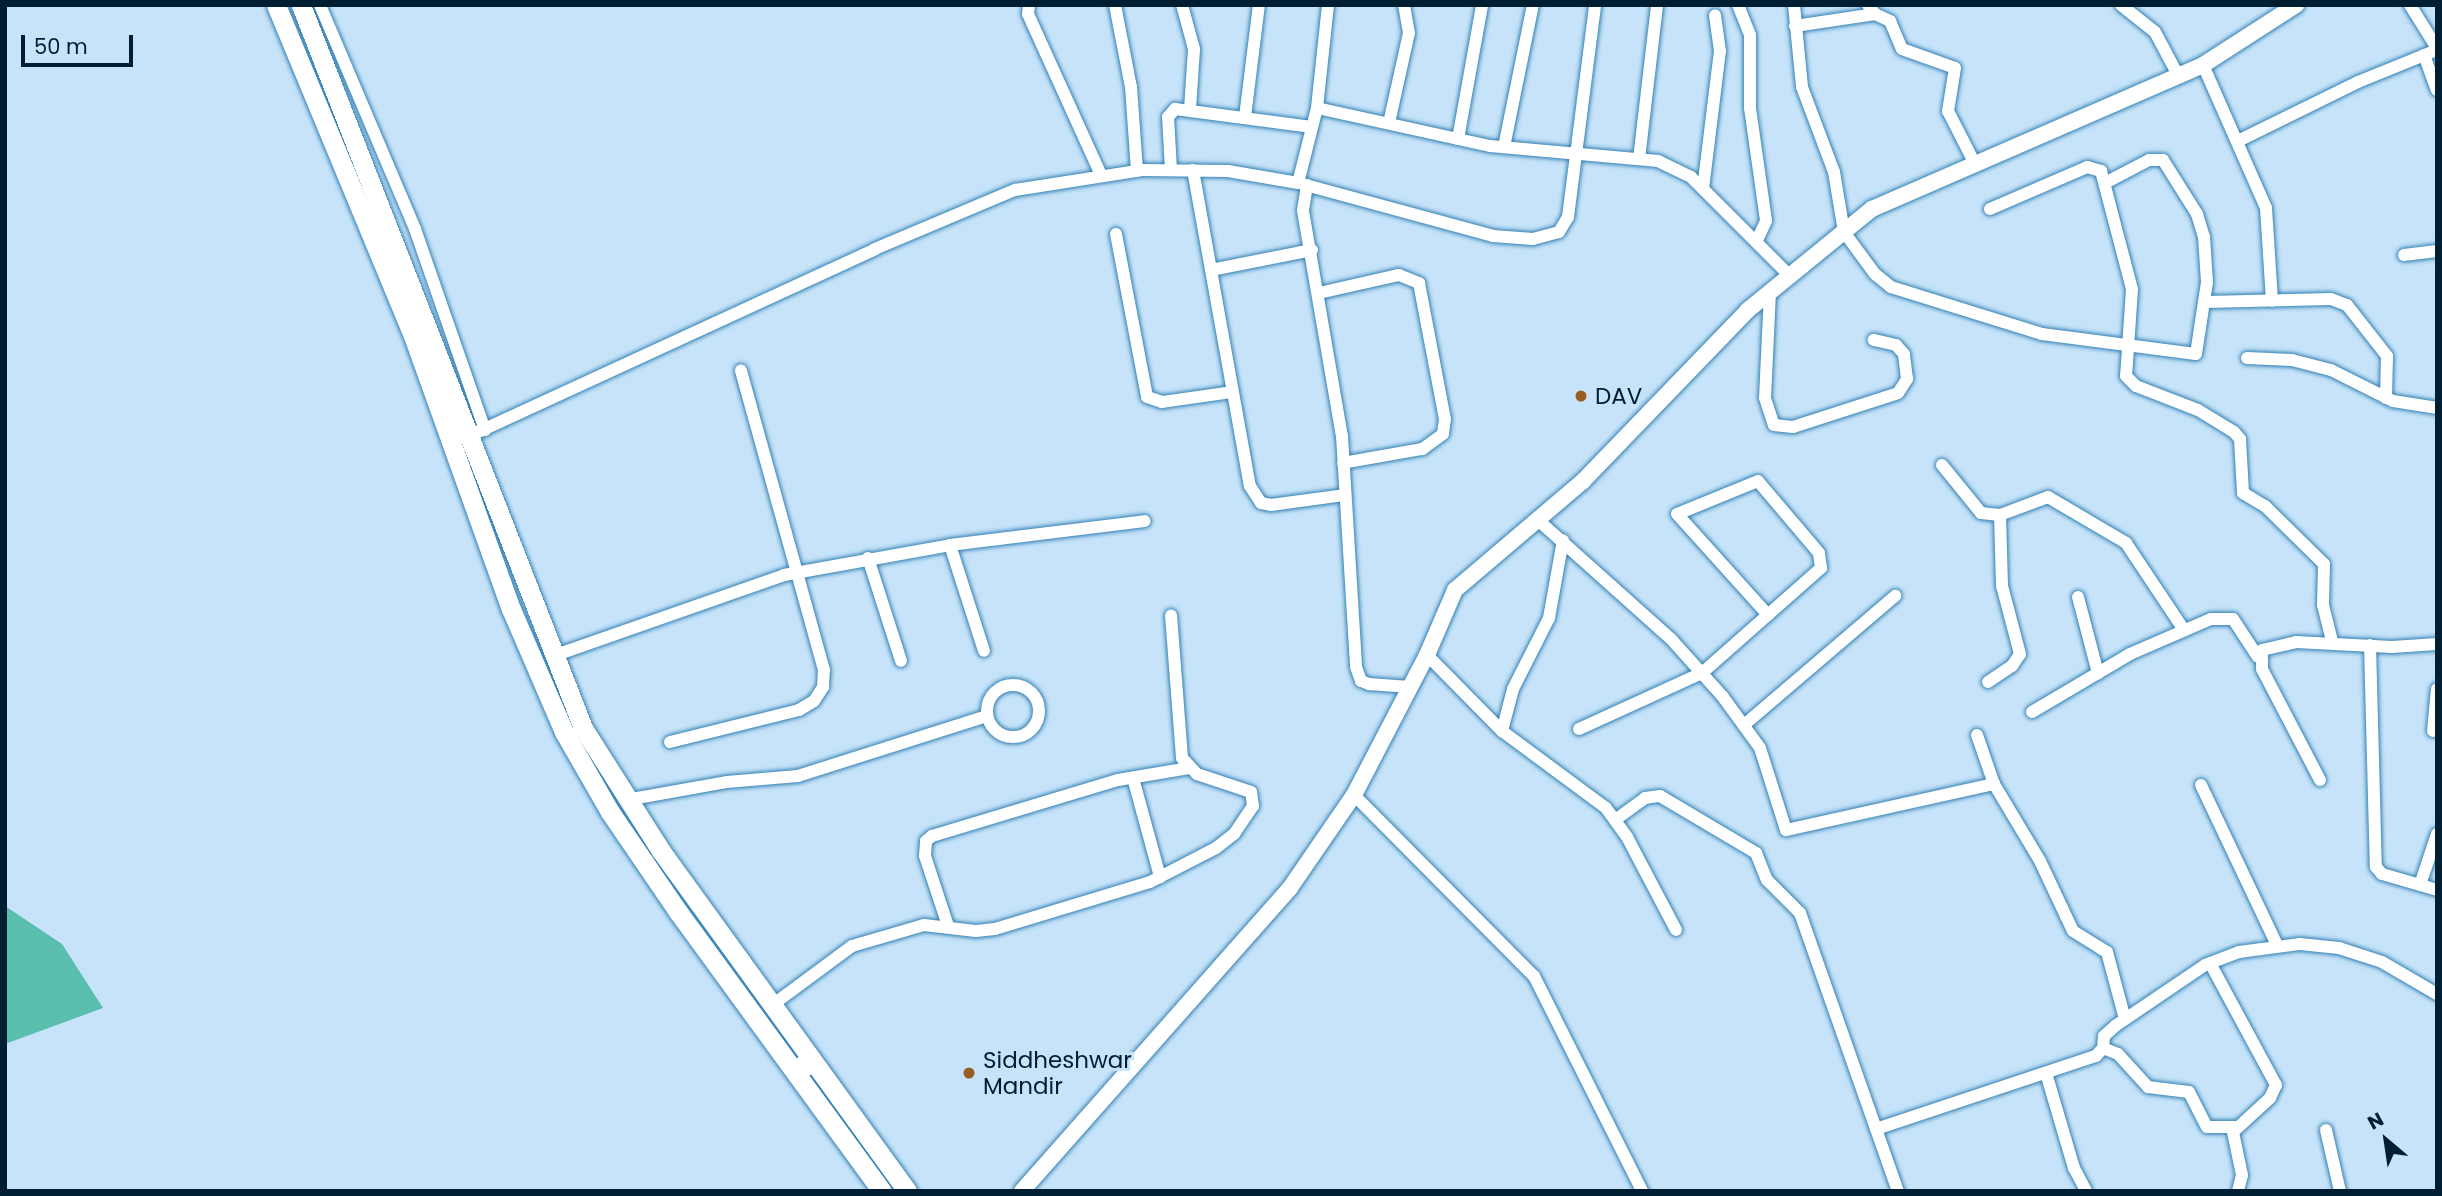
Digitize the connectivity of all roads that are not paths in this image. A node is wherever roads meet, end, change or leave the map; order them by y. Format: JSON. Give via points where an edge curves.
{"nodes":[{"id":1,"x":276,"y":5,"type":"edge"},
{"id":2,"x":301,"y":5,"type":"edge"},
{"id":3,"x":320,"y":5,"type":"edge"},
{"id":4,"x":1029,"y":5,"type":"edge"},
{"id":5,"x":1115,"y":5,"type":"edge"},
{"id":6,"x":1182,"y":5,"type":"edge"},
{"id":7,"x":1259,"y":5,"type":"edge"},
{"id":8,"x":1328,"y":5,"type":"edge"},
{"id":9,"x":1404,"y":5,"type":"edge"},
{"id":10,"x":1482,"y":5,"type":"edge"},
{"id":11,"x":1533,"y":5,"type":"edge"},
{"id":12,"x":1595,"y":5,"type":"edge"},
{"id":13,"x":1657,"y":5,"type":"edge"},
{"id":14,"x":1738,"y":5,"type":"edge"},
{"id":15,"x":1794,"y":5,"type":"edge"},
{"id":16,"x":2121,"y":5,"type":"edge"},
{"id":17,"x":2296,"y":5,"type":"edge"},
{"id":18,"x":2410,"y":5,"type":"edge"},
{"id":19,"x":1871,"y":10,"type":"edge"},
{"id":20,"x":1715,"y":15,"type":"dead end"},
{"id":21,"x":1795,"y":26,"type":"junction"},
{"id":22,"x":2437,"y":49,"type":"edge"},
{"id":23,"x":2424,"y":55,"type":"junction"},
{"id":24,"x":2203,"y":65,"type":"junction"},
{"id":25,"x":2178,"y":75,"type":"junction"},
{"id":26,"x":2437,"y":90,"type":"edge"},
{"id":27,"x":1317,"y":108,"type":"junction"},
{"id":28,"x":1190,"y":109,"type":"junction"},
{"id":29,"x":1245,"y":117,"type":"junction"},
{"id":30,"x":1389,"y":123,"type":"junction"},
{"id":31,"x":1312,"y":127,"type":"junction"},
{"id":32,"x":1458,"y":139,"type":"junction"},
{"id":33,"x":2238,"y":141,"type":"junction"},
{"id":34,"x":1504,"y":147,"type":"junction"},
{"id":35,"x":1577,"y":153,"type":"junction"},
{"id":36,"x":1639,"y":159,"type":"junction"},
{"id":37,"x":1975,"y":164,"type":"junction"},
{"id":38,"x":1171,"y":170,"type":"junction"},
{"id":39,"x":1193,"y":170,"type":"junction"},
{"id":40,"x":1137,"y":171,"type":"junction"},
{"id":41,"x":1101,"y":175,"type":"junction"},
{"id":42,"x":2105,"y":183,"type":"junction"},
{"id":43,"x":1303,"y":184,"type":"junction"},
{"id":44,"x":1703,"y":189,"type":"junction"},
{"id":45,"x":1990,"y":209,"type":"dead end"},
{"id":46,"x":1843,"y":232,"type":"junction"},
{"id":47,"x":1116,"y":234,"type":"dead end"},
{"id":48,"x":1756,"y":242,"type":"junction"},
{"id":49,"x":1312,"y":250,"type":"junction"},
{"id":50,"x":2437,"y":251,"type":"edge"},
{"id":51,"x":2404,"y":255,"type":"dead end"},
{"id":52,"x":1211,"y":270,"type":"junction"},
{"id":53,"x":1790,"y":276,"type":"junction"},
{"id":54,"x":1770,"y":292,"type":"junction"},
{"id":55,"x":1319,"y":293,"type":"junction"},
{"id":56,"x":2272,"y":301,"type":"junction"},
{"id":57,"x":2206,"y":302,"type":"junction"},
{"id":58,"x":1874,"y":340,"type":"dead end"},
{"id":59,"x":2130,"y":348,"type":"junction"},
{"id":60,"x":2247,"y":358,"type":"dead end"},
{"id":61,"x":741,"y":370,"type":"dead end"},
{"id":62,"x":1232,"y":392,"type":"junction"},
{"id":63,"x":2386,"y":398,"type":"junction"},
{"id":64,"x":2437,"y":408,"type":"edge"},
{"id":65,"x":478,"y":433,"type":"junction"},
{"id":66,"x":450,"y":444,"type":"junction"},
{"id":67,"x":1343,"y":463,"type":"junction"},
{"id":68,"x":1942,"y":465,"type":"dead end"},
{"id":69,"x":1345,"y":495,"type":"junction"},
{"id":70,"x":2000,"y":515,"type":"junction"},
{"id":71,"x":1539,"y":521,"type":"junction"},
{"id":72,"x":1145,"y":522,"type":"dead end"},
{"id":73,"x":1563,"y":540,"type":"junction"},
{"id":74,"x":950,"y":545,"type":"junction"},
{"id":75,"x":869,"y":558,"type":"junction"},
{"id":76,"x":799,"y":572,"type":"junction"},
{"id":77,"x":1895,"y":596,"type":"dead end"},
{"id":78,"x":2078,"y":597,"type":"dead end"},
{"id":79,"x":1171,"y":615,"type":"dead end"},
{"id":80,"x":1768,"y":615,"type":"junction"},
{"id":81,"x":2184,"y":630,"type":"junction"},
{"id":82,"x":2332,"y":641,"type":"junction"},
{"id":83,"x":2437,"y":644,"type":"edge"},
{"id":84,"x":2370,"y":645,"type":"junction"},
{"id":85,"x":984,"y":651,"type":"dead end"},
{"id":86,"x":1427,"y":655,"type":"junction"},
{"id":87,"x":553,"y":656,"type":"junction"},
{"id":88,"x":2258,"y":657,"type":"junction"},
{"id":89,"x":901,"y":662,"type":"dead end"},
{"id":90,"x":1702,"y":673,"type":"junction"},
{"id":91,"x":2098,"y":673,"type":"junction"},
{"id":92,"x":1988,"y":681,"type":"dead end"},
{"id":93,"x":1410,"y":687,"type":"junction"},
{"id":94,"x":2437,"y":689,"type":"edge"},
{"id":95,"x":2032,"y":712,"type":"dead end"},
{"id":96,"x":987,"y":716,"type":"junction"},
{"id":97,"x":1744,"y":724,"type":"junction"},
{"id":98,"x":1579,"y":729,"type":"dead end"},
{"id":99,"x":1502,"y":731,"type":"junction"},
{"id":100,"x":2433,"y":731,"type":"dead end"},
{"id":101,"x":1977,"y":734,"type":"dead end"},
{"id":102,"x":670,"y":742,"type":"dead end"},
{"id":103,"x":1189,"y":768,"type":"junction"},
{"id":104,"x":1133,"y":778,"type":"junction"},
{"id":105,"x":2320,"y":780,"type":"dead end"},
{"id":106,"x":1994,"y":784,"type":"junction"},
{"id":107,"x":2201,"y":785,"type":"dead end"},
{"id":108,"x":1354,"y":795,"type":"junction"},
{"id":109,"x":626,"y":800,"type":"junction"},
{"id":110,"x":1615,"y":820,"type":"junction"},
{"id":111,"x":2437,"y":834,"type":"edge"},
{"id":112,"x":1160,"y":877,"type":"junction"},
{"id":113,"x":2420,"y":885,"type":"junction"},
{"id":114,"x":2437,"y":890,"type":"edge"},
{"id":115,"x":948,"y":926,"type":"junction"},
{"id":116,"x":1676,"y":930,"type":"dead end"},
{"id":117,"x":2277,"y":945,"type":"junction"},
{"id":118,"x":2210,"y":963,"type":"junction"},
{"id":119,"x":2437,"y":994,"type":"edge"},
{"id":120,"x":771,"y":1006,"type":"junction"},
{"id":121,"x":2125,"y":1019,"type":"junction"},
{"id":122,"x":2103,"y":1048,"type":"junction"},
{"id":123,"x":804,"y":1066,"type":"junction"},
{"id":124,"x":2046,"y":1073,"type":"junction"},
{"id":125,"x":2236,"y":1127,"type":"junction"},
{"id":126,"x":1876,"y":1129,"type":"junction"},
{"id":127,"x":2326,"y":1130,"type":"dead end"},
{"id":128,"x":882,"y":1191,"type":"edge"},
{"id":129,"x":907,"y":1191,"type":"edge"},
{"id":130,"x":1022,"y":1191,"type":"edge"},
{"id":131,"x":1642,"y":1191,"type":"edge"},
{"id":132,"x":1898,"y":1191,"type":"edge"},
{"id":133,"x":2086,"y":1191,"type":"edge"},
{"id":134,"x":2238,"y":1191,"type":"edge"},
{"id":135,"x":2340,"y":1191,"type":"edge"}],
"edges":[{"from":1,"to":66,"type":"main road","via":[[407,321]]},
{"from":2,"to":65,"type":"main road","via":[[457,398]]},
{"from":3,"to":65,"type":"street","via":[[415,229]]},
{"from":4,"to":41,"type":"street","via":[[1028,14]]},
{"from":5,"to":40,"type":"street","via":[[1131,87]]},
{"from":6,"to":28,"type":"street","via":[[1194,49]]},
{"from":7,"to":29,"type":"street"},
{"from":8,"to":27,"type":"street"},
{"from":9,"to":30,"type":"street","via":[[1409,33]]},
{"from":10,"to":32,"type":"street"},
{"from":11,"to":34,"type":"street"},
{"from":12,"to":35,"type":"street"},
{"from":13,"to":36,"type":"street"},
{"from":14,"to":48,"type":"street","via":[[1750,35],[1750,108],[1766,221]]},
{"from":15,"to":21,"type":"street"},
{"from":16,"to":25,"type":"street","via":[[2155,32]]},
{"from":17,"to":24,"type":"street"},
{"from":18,"to":22,"type":"street"},
{"from":19,"to":21,"type":"street"},
{"from":19,"to":37,"type":"street","via":[[1891,21],[1902,49],[1955,68],[1948,111]]},
{"from":20,"to":44,"type":"street","via":[[1720,51]]},
{"from":21,"to":46,"type":"street","via":[[1802,87],[1834,172]]},
{"from":22,"to":23,"type":"street"},
{"from":23,"to":26,"type":"street"},
{"from":23,"to":33,"type":"street"},
{"from":24,"to":25,"type":"street"},
{"from":24,"to":33,"type":"street"},
{"from":25,"to":37,"type":"street"},
{"from":27,"to":30,"type":"street"},
{"from":27,"to":31,"type":"street"},
{"from":28,"to":29,"type":"street"},
{"from":28,"to":38,"type":"street","via":[[1175,109],[1168,117]]},
{"from":29,"to":31,"type":"street"},
{"from":30,"to":32,"type":"street"},
{"from":31,"to":43,"type":"street"},
{"from":32,"to":34,"type":"street"},
{"from":33,"to":56,"type":"street","via":[[2266,208]]},
{"from":34,"to":35,"type":"street"},
{"from":35,"to":36,"type":"street"},
{"from":35,"to":43,"type":"street","via":[[1566,225],[1552,236],[1533,239],[1470,232]]},
{"from":36,"to":44,"type":"street","via":[[1658,161],[1691,177]]},
{"from":37,"to":46,"type":"street","via":[[1871,209]]},
{"from":38,"to":39,"type":"street"},
{"from":38,"to":40,"type":"street"},
{"from":39,"to":43,"type":"street"},
{"from":39,"to":52,"type":"street"},
{"from":40,"to":41,"type":"street"},
{"from":41,"to":65,"type":"street","via":[[1015,190],[967,209]]},
{"from":42,"to":45,"type":"street","via":[[2101,171],[2087,167]]},
{"from":42,"to":57,"type":"street","via":[[2149,160],[2167,163],[2202,229]]},
{"from":42,"to":59,"type":"street","via":[[2132,289]]},
{"from":43,"to":49,"type":"street","via":[[1302,205]]},
{"from":44,"to":48,"type":"street"},
{"from":46,"to":53,"type":"street"},
{"from":46,"to":59,"type":"street","via":[[1875,274],[1900,291],[2031,331]]},
{"from":47,"to":62,"type":"street","via":[[1147,397],[1162,402]]},
{"from":48,"to":53,"type":"street"},
{"from":49,"to":52,"type":"street"},
{"from":49,"to":55,"type":"street"},
{"from":50,"to":51,"type":"street"},
{"from":52,"to":62,"type":"street"},
{"from":53,"to":54,"type":"street"},
{"from":54,"to":58,"type":"street","via":[[1765,398],[1774,425],[1793,428],[1898,393],[1907,379],[1904,354],[1896,345]]},
{"from":54,"to":71,"type":"street"},
{"from":55,"to":67,"type":"street"},
{"from":55,"to":67,"type":"street","via":[[1399,275],[1419,283],[1445,419],[1443,434],[1422,449]]},
{"from":56,"to":57,"type":"street"},
{"from":56,"to":63,"type":"street","via":[[2331,299],[2347,305],[2378,339],[2386,356]]},
{"from":57,"to":59,"type":"street","via":[[2196,354]]},
{"from":59,"to":82,"type":"street","via":[[2129,381],[2225,424],[2240,439],[2243,493],[2265,506],[2325,564],[2323,605]]},
{"from":60,"to":63,"type":"street","via":[[2292,360],[2331,370]]},
{"from":61,"to":76,"type":"street"},
{"from":62,"to":69,"type":"street","via":[[1250,486],[1261,503]]},
{"from":63,"to":64,"type":"street"},
{"from":65,"to":66,"type":"street"},
{"from":65,"to":87,"type":"main road"},
{"from":66,"to":123,"type":"main road","via":[[531,657],[583,768],[679,913]]},
{"from":67,"to":69,"type":"street"},
{"from":68,"to":70,"type":"street","via":[[1975,509]]},
{"from":69,"to":93,"type":"street","via":[[1358,676],[1369,684]]},
{"from":70,"to":81,"type":"street","via":[[2042,497],[2073,508],[2131,547]]},
{"from":70,"to":92,"type":"street","via":[[2002,586],[2020,654],[2012,666]]},
{"from":71,"to":73,"type":"street"},
{"from":71,"to":86,"type":"street","via":[[1455,590]]},
{"from":72,"to":74,"type":"street"},
{"from":73,"to":90,"type":"street"},
{"from":73,"to":99,"type":"street","via":[[1549,618],[1513,689]]},
{"from":74,"to":75,"type":"street"},
{"from":74,"to":85,"type":"street"},
{"from":75,"to":76,"type":"street"},
{"from":75,"to":89,"type":"street"},
{"from":76,"to":87,"type":"street"},
{"from":76,"to":102,"type":"street","via":[[824,670],[819,695],[799,710]]},
{"from":77,"to":97,"type":"street"},
{"from":78,"to":91,"type":"street"},
{"from":79,"to":103,"type":"street","via":[[1179,739]]},
{"from":80,"to":80,"type":"street","via":[[1815,575],[1822,561],[1758,481],[1677,514]]},
{"from":80,"to":90,"type":"street"},
{"from":81,"to":88,"type":"street","via":[[2211,619],[2233,619]]},
{"from":81,"to":91,"type":"street"},
{"from":82,"to":84,"type":"street"},
{"from":82,"to":88,"type":"street","via":[[2279,643]]},
{"from":83,"to":84,"type":"street"},
{"from":84,"to":113,"type":"street","via":[[2376,867],[2382,874]]},
{"from":86,"to":93,"type":"street"},
{"from":86,"to":99,"type":"street"},
{"from":87,"to":109,"type":"main road","via":[[583,728]]},
{"from":88,"to":105,"type":"street"},
{"from":90,"to":97,"type":"street"},
{"from":90,"to":98,"type":"street"},
{"from":91,"to":95,"type":"street"},
{"from":93,"to":108,"type":"street"},
{"from":94,"to":100,"type":"street"},
{"from":96,"to":96,"type":"street","via":[[994,693],[1009,685],[1031,692],[1039,707],[1030,731],[1013,737],[996,731]]},
{"from":96,"to":109,"type":"street","via":[[797,776],[727,782]]},
{"from":97,"to":106,"type":"street","via":[[1763,755],[1786,830]]},
{"from":99,"to":110,"type":"street"},
{"from":101,"to":106,"type":"street"},
{"from":103,"to":104,"type":"street"},
{"from":103,"to":112,"type":"street","via":[[1244,787],[1251,792],[1253,806],[1234,834],[1216,848]]},
{"from":104,"to":112,"type":"street"},
{"from":104,"to":115,"type":"street","via":[[932,836],[925,856]]},
{"from":106,"to":121,"type":"street","via":[[2040,861],[2073,931],[2107,952]]},
{"from":107,"to":117,"type":"street"},
{"from":108,"to":130,"type":"street","via":[[1273,909]]},
{"from":108,"to":131,"type":"street","via":[[1534,976]]},
{"from":109,"to":120,"type":"main road"},
{"from":110,"to":116,"type":"street"},
{"from":110,"to":126,"type":"street","via":[[1646,798],[1660,796],[1756,853],[1767,880],[1800,913]]},
{"from":111,"to":113,"type":"street"},
{"from":112,"to":115,"type":"street","via":[[995,929]]},
{"from":113,"to":114,"type":"street"},
{"from":115,"to":120,"type":"street","via":[[925,925],[852,946]]},
{"from":117,"to":118,"type":"street"},
{"from":117,"to":119,"type":"street","via":[[2356,952]]},
{"from":118,"to":121,"type":"street"},
{"from":118,"to":125,"type":"street","via":[[2276,1085],[2270,1098]]},
{"from":120,"to":123,"type":"main road"},
{"from":121,"to":122,"type":"street","via":[[2104,1036]]},
{"from":122,"to":124,"type":"street","via":[[2096,1056]]},
{"from":122,"to":125,"type":"street","via":[[2118,1054],[2148,1087],[2189,1092],[2207,1127]]},
{"from":123,"to":128,"type":"main road"},
{"from":123,"to":129,"type":"main road"},
{"from":124,"to":126,"type":"street"},
{"from":124,"to":133,"type":"street","via":[[2074,1168]]},
{"from":125,"to":134,"type":"street","via":[[2232,1136],[2242,1175]]},
{"from":126,"to":132,"type":"street"},
{"from":127,"to":135,"type":"street"}]}
